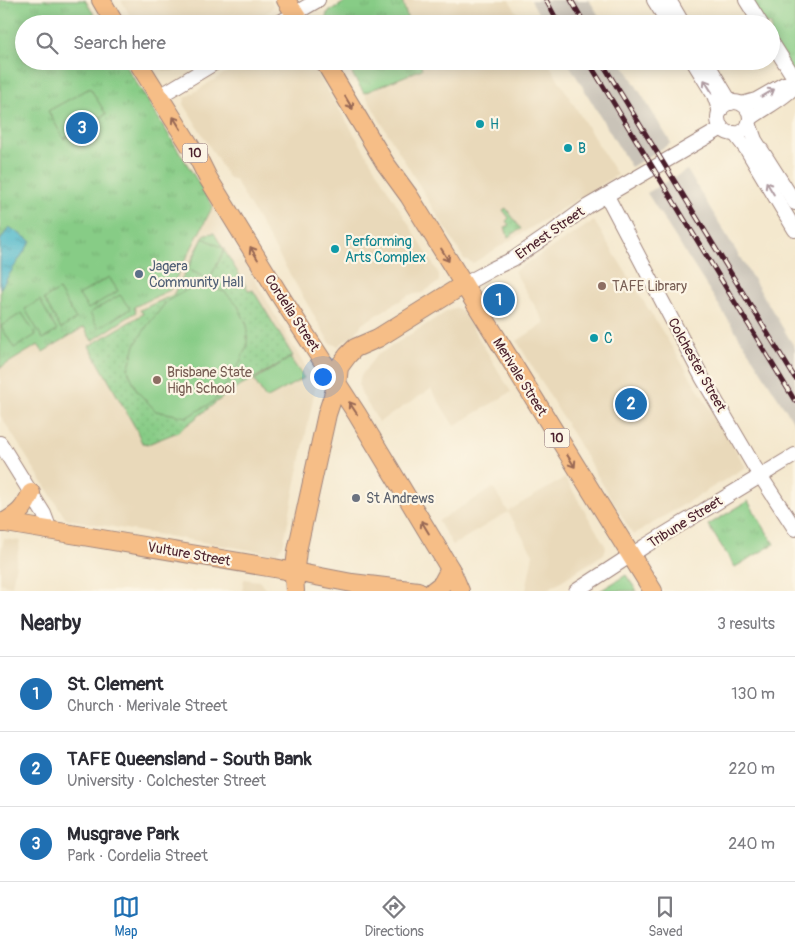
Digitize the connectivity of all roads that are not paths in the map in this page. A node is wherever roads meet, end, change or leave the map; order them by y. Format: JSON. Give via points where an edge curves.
{"nodes":[{"id":1,"x":101,"y":0,"type":"edge"},
{"id":2,"x":318,"y":0,"type":"edge"},
{"id":3,"x":654,"y":0,"type":"edge"},
{"id":4,"x":669,"y":0,"type":"edge"},
{"id":5,"x":746,"y":0,"type":"edge"},
{"id":6,"x":294,"y":12,"type":"edge"},
{"id":7,"x":110,"y":15,"type":"edge"},
{"id":8,"x":663,"y":15,"type":"edge"},
{"id":9,"x":678,"y":15,"type":"edge"},
{"id":10,"x":755,"y":15,"type":"edge"},
{"id":11,"x":780,"y":55,"type":"edge"},
{"id":12,"x":143,"y":70,"type":"edge"},
{"id":13,"x":203,"y":70,"type":"edge"},
{"id":14,"x":329,"y":70,"type":"edge"},
{"id":15,"x":698,"y":70,"type":"edge"},
{"id":16,"x":712,"y":70,"type":"edge"},
{"id":17,"x":795,"y":79,"type":"edge"},
{"id":18,"x":795,"y":84,"type":"edge"},
{"id":19,"x":160,"y":96,"type":"junction"},
{"id":20,"x":736,"y":103,"type":"junction"},
{"id":21,"x":720,"y":112,"type":"junction"},
{"id":22,"x":750,"y":121,"type":"junction"},
{"id":23,"x":728,"y":131,"type":"junction"},
{"id":24,"x":607,"y":196,"type":"junction"},
{"id":25,"x":795,"y":203,"type":"edge"},
{"id":26,"x":795,"y":230,"type":"edge"},
{"id":27,"x":463,"y":285,"type":"junction"},
{"id":28,"x":337,"y":384,"type":"junction"},
{"id":29,"x":0,"y":443,"type":"edge"},
{"id":30,"x":795,"y":455,"type":"edge"},
{"id":31,"x":761,"y":475,"type":"junction"},
{"id":32,"x":31,"y":493,"type":"junction"},
{"id":33,"x":1,"y":523,"type":"edge"},
{"id":34,"x":795,"y":529,"type":"edge"},
{"id":35,"x":50,"y":530,"type":"junction"},
{"id":36,"x":630,"y":556,"type":"junction"},
{"id":37,"x":450,"y":569,"type":"junction"},
{"id":38,"x":295,"y":572,"type":"junction"},
{"id":39,"x":352,"y":583,"type":"junction"},
{"id":40,"x":384,"y":589,"type":"edge"},
{"id":41,"x":295,"y":591,"type":"edge"},
{"id":42,"x":308,"y":591,"type":"edge"},
{"id":43,"x":336,"y":591,"type":"edge"},
{"id":44,"x":418,"y":591,"type":"edge"},
{"id":45,"x":433,"y":591,"type":"edge"},
{"id":46,"x":460,"y":591,"type":"edge"},
{"id":47,"x":576,"y":591,"type":"edge"},
{"id":48,"x":653,"y":591,"type":"edge"}],
"edges":[{"from":1,"to":7,"type":"main road"},
{"from":2,"to":6,"type":"street"},
{"from":3,"to":8,"type":"street"},
{"from":4,"to":9,"type":"street"},
{"from":5,"to":10,"type":"street"},
{"from":11,"to":17,"type":"street"},
{"from":12,"to":19,"type":"main road","name":"Cordelia Street","number":"10"},
{"from":13,"to":19,"type":"street"},
{"from":14,"to":27,"type":"main road","name":"Merivale Street","number":"10","one_way":true},
{"from":21,"to":15,"type":"street","one_way":true,"via":[[714,95]]},
{"from":16,"to":20,"type":"street"},
{"from":20,"to":18,"type":"street","one_way":true,"via":[[756,100],[784,84]]},
{"from":18,"to":22,"type":"street","via":[[789,93]]},
{"from":28,"to":19,"type":"main road","name":"Cordelia Street","number":"10","one_way":true},
{"from":20,"to":21,"type":"street","via":[[722,108]]},
{"from":20,"to":22,"type":"street","via":[[746,107]]},
{"from":21,"to":23,"type":"street","via":[[719,120]]},
{"from":22,"to":23,"type":"street","via":[[743,131]]},
{"from":22,"to":25,"type":"street","via":[[755,140]]},
{"from":23,"to":24,"type":"street","name":"Ernest Street"},
{"from":26,"to":23,"type":"street","one_way":true,"via":[[747,150]]},
{"from":24,"to":27,"type":"street","name":"Ernest Street","via":[[513,259]]},
{"from":24,"to":31,"type":"street","name":"Colchester Street","via":[[703,379]]},
{"from":27,"to":28,"type":"main road","name":"Ernest Street","via":[[378,338]]},
{"from":27,"to":36,"type":"main road","name":"Merivale Street","number":"10","one_way":true},
{"from":37,"to":28,"type":"main road","name":"Cordelia Street","number":"10","one_way":true},
{"from":28,"to":38,"type":"main road","name":"Ernest Street","via":[[327,414]]},
{"from":29,"to":32,"type":"street"},
{"from":30,"to":31,"type":"street","name":"Tribune Street"},
{"from":31,"to":34,"type":"street","name":"Colchester Street"},
{"from":31,"to":36,"type":"street","name":"Tribune Street"},
{"from":32,"to":33,"type":"main road","via":[[21,512]]},
{"from":32,"to":35,"type":"street"},
{"from":33,"to":35,"type":"main road","name":"Vulture Street"},
{"from":35,"to":38,"type":"main road","name":"Vulture Street"},
{"from":36,"to":47,"type":"street","name":"Tribune Street"},
{"from":36,"to":48,"type":"main road","name":"Merivale Street","number":"10"},
{"from":37,"to":45,"type":"main road","via":[[442,584]]},
{"from":37,"to":46,"type":"main road","name":"Cordelia Street","number":"10"},
{"from":38,"to":39,"type":"main road","name":"Vulture Street"},
{"from":38,"to":41,"type":"main road","name":"Ernest Street"},
{"from":38,"to":42,"type":"main road"},
{"from":39,"to":40,"type":"main road","name":"Vulture Street"},
{"from":39,"to":43,"type":"main road"},
{"from":40,"to":44,"type":"main road","name":"Vulture Street"}]}
